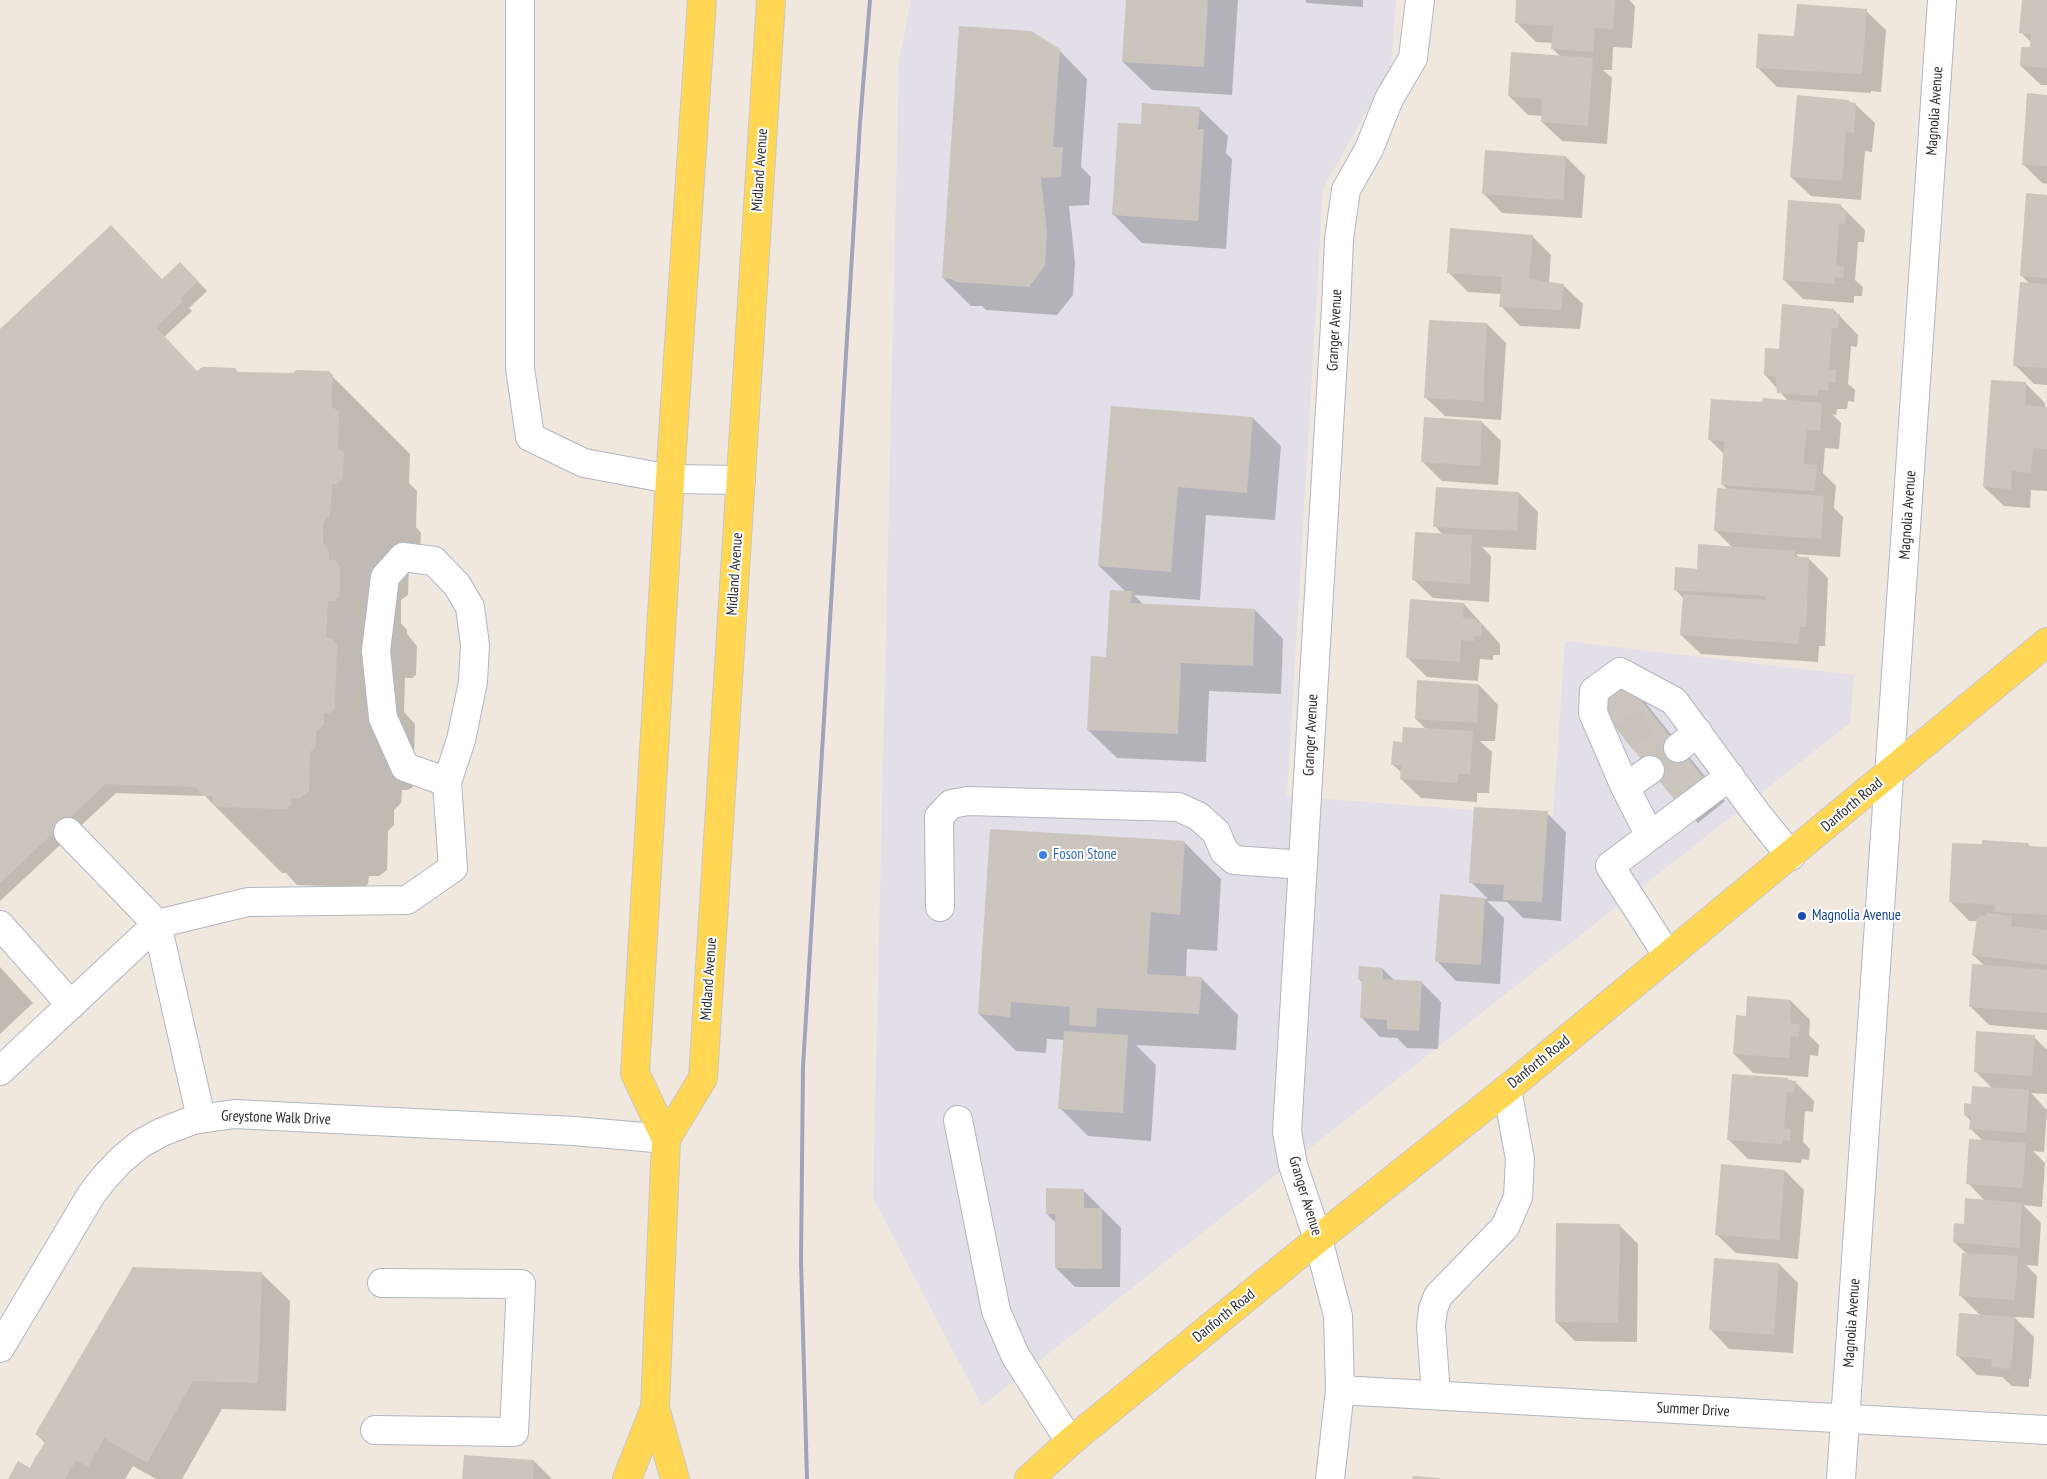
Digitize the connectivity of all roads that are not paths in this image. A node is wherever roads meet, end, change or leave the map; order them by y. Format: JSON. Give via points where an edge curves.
{"nodes":[{"id":1,"x":520,"y":0,"type":"edge"},
{"id":2,"x":702,"y":0,"type":"edge"},
{"id":3,"x":771,"y":0,"type":"edge"},
{"id":4,"x":1420,"y":0,"type":"edge"},
{"id":5,"x":1942,"y":0,"type":"edge"},
{"id":6,"x":670,"y":479,"type":"junction"},
{"id":7,"x":741,"y":480,"type":"junction"},
{"id":8,"x":2047,"y":642,"type":"edge"},
{"id":9,"x":1650,"y":770,"type":"tunnel mouth"},
{"id":10,"x":1890,"y":774,"type":"junction"},
{"id":11,"x":1730,"y":776,"type":"junction"},
{"id":12,"x":447,"y":782,"type":"junction"},
{"id":13,"x":1625,"y":787,"type":"junction"},
{"id":14,"x":68,"y":832,"type":"dead end"},
{"id":15,"x":1650,"y":836,"type":"junction"},
{"id":16,"x":1790,"y":856,"type":"junction"},
{"id":17,"x":1303,"y":864,"type":"junction"},
{"id":18,"x":940,"y":907,"type":"dead end"},
{"id":19,"x":157,"y":924,"type":"junction"},
{"id":20,"x":0,"y":925,"type":"edge"},
{"id":21,"x":1668,"y":956,"type":"junction"},
{"id":22,"x":71,"y":1005,"type":"junction"},
{"id":23,"x":0,"y":1071,"type":"edge"},
{"id":24,"x":1507,"y":1089,"type":"junction"},
{"id":25,"x":201,"y":1118,"type":"junction"},
{"id":26,"x":958,"y":1120,"type":"dead end"},
{"id":27,"x":666,"y":1139,"type":"junction"},
{"id":28,"x":1318,"y":1239,"type":"junction"},
{"id":29,"x":382,"y":1282,"type":"dead end"},
{"id":30,"x":0,"y":1348,"type":"edge"},
{"id":31,"x":1340,"y":1390,"type":"junction"},
{"id":32,"x":1436,"y":1394,"type":"junction"},
{"id":33,"x":655,"y":1408,"type":"junction"},
{"id":34,"x":1846,"y":1419,"type":"junction"},
{"id":35,"x":375,"y":1430,"type":"dead end"},
{"id":36,"x":2047,"y":1430,"type":"edge"},
{"id":37,"x":1070,"y":1442,"type":"junction"},
{"id":38,"x":627,"y":1479,"type":"edge"},
{"id":39,"x":675,"y":1479,"type":"edge"},
{"id":40,"x":1028,"y":1479,"type":"edge"},
{"id":41,"x":1330,"y":1479,"type":"edge"},
{"id":42,"x":1841,"y":1479,"type":"edge"}],
"edges":[{"from":1,"to":6,"type":"street","via":[[520,368],[530,437],[584,463]]},
{"from":2,"to":6,"type":"main road","name":"Midland Avenue"},
{"from":3,"to":7,"type":"main road","name":"Midland Avenue"},
{"from":4,"to":17,"type":"street","name":"Granger Avenue","via":[[1412,58],[1346,190],[1339,239]]},
{"from":5,"to":10,"type":"street","name":"Magnolia Avenue"},
{"from":6,"to":7,"type":"street"},
{"from":6,"to":27,"type":"main road","name":"Midland Avenue","via":[[635,1073]]},
{"from":7,"to":27,"type":"main road","name":"Midland Avenue","via":[[703,1078]]},
{"from":8,"to":10,"type":"main road","name":"Danforth Road"},
{"from":9,"to":13,"type":"street"},
{"from":10,"to":16,"type":"main road","name":"Danforth Road"},
{"from":10,"to":34,"type":"street","name":"Magnolia Avenue"},
{"from":11,"to":13,"type":"street","via":[[1688,740],[1664,709],[1620,672],[1594,691],[1593,713],[1615,743]]},
{"from":11,"to":15,"type":"street"},
{"from":11,"to":16,"type":"street"},
{"from":12,"to":12,"type":"street","via":[[461,740],[473,682],[475,645],[470,607],[456,585],[434,561],[403,557],[385,577],[376,651],[383,718],[404,767]]},
{"from":12,"to":19,"type":"street","via":[[453,868],[407,900],[248,902]]},
{"from":13,"to":15,"type":"street"},
{"from":14,"to":19,"type":"street"},
{"from":15,"to":21,"type":"street","via":[[1610,866]]},
{"from":16,"to":21,"type":"main road","name":"Danforth Road"},
{"from":17,"to":18,"type":"street","via":[[1234,860],[1224,851],[1216,832],[1198,816],[1178,807],[968,800],[951,804],[939,817]]},
{"from":17,"to":28,"type":"street","name":"Granger Avenue","via":[[1287,1132],[1293,1165]]},
{"from":19,"to":22,"type":"street"},
{"from":19,"to":25,"type":"street"},
{"from":20,"to":22,"type":"street"},
{"from":21,"to":24,"type":"main road","name":"Danforth Road"},
{"from":22,"to":23,"type":"street"},
{"from":24,"to":28,"type":"main road","name":"Danforth Road"},
{"from":24,"to":32,"type":"street","via":[[1520,1159],[1518,1197],[1505,1226],[1438,1296],[1431,1326]]},
{"from":25,"to":27,"type":"street","name":"Greystone Walk Drive","via":[[234,1114],[574,1131]]},
{"from":25,"to":30,"type":"street","name":"Greystone Walk Drive","via":[[154,1135],[127,1154],[104,1178]]},
{"from":26,"to":37,"type":"street","via":[[996,1311],[1015,1355]]},
{"from":27,"to":33,"type":"main road","name":"Midland Avenue"},
{"from":28,"to":31,"type":"street","name":"Granger Avenue","via":[[1338,1316]]},
{"from":28,"to":37,"type":"main road","name":"Danforth Road"},
{"from":29,"to":35,"type":"street","via":[[521,1284],[514,1432]]},
{"from":31,"to":32,"type":"street","name":"Summer Drive"},
{"from":31,"to":41,"type":"street","name":"Granger Avenue"},
{"from":32,"to":34,"type":"street","name":"Summer Drive"},
{"from":33,"to":38,"type":"main road","name":"Midland Avenue"},
{"from":33,"to":39,"type":"main road","name":"Midland Avenue"},
{"from":34,"to":36,"type":"street","name":"Summer Drive"},
{"from":34,"to":42,"type":"street","name":"Magnolia Avenue"},
{"from":37,"to":40,"type":"main road","name":"Danforth Road"}]}
